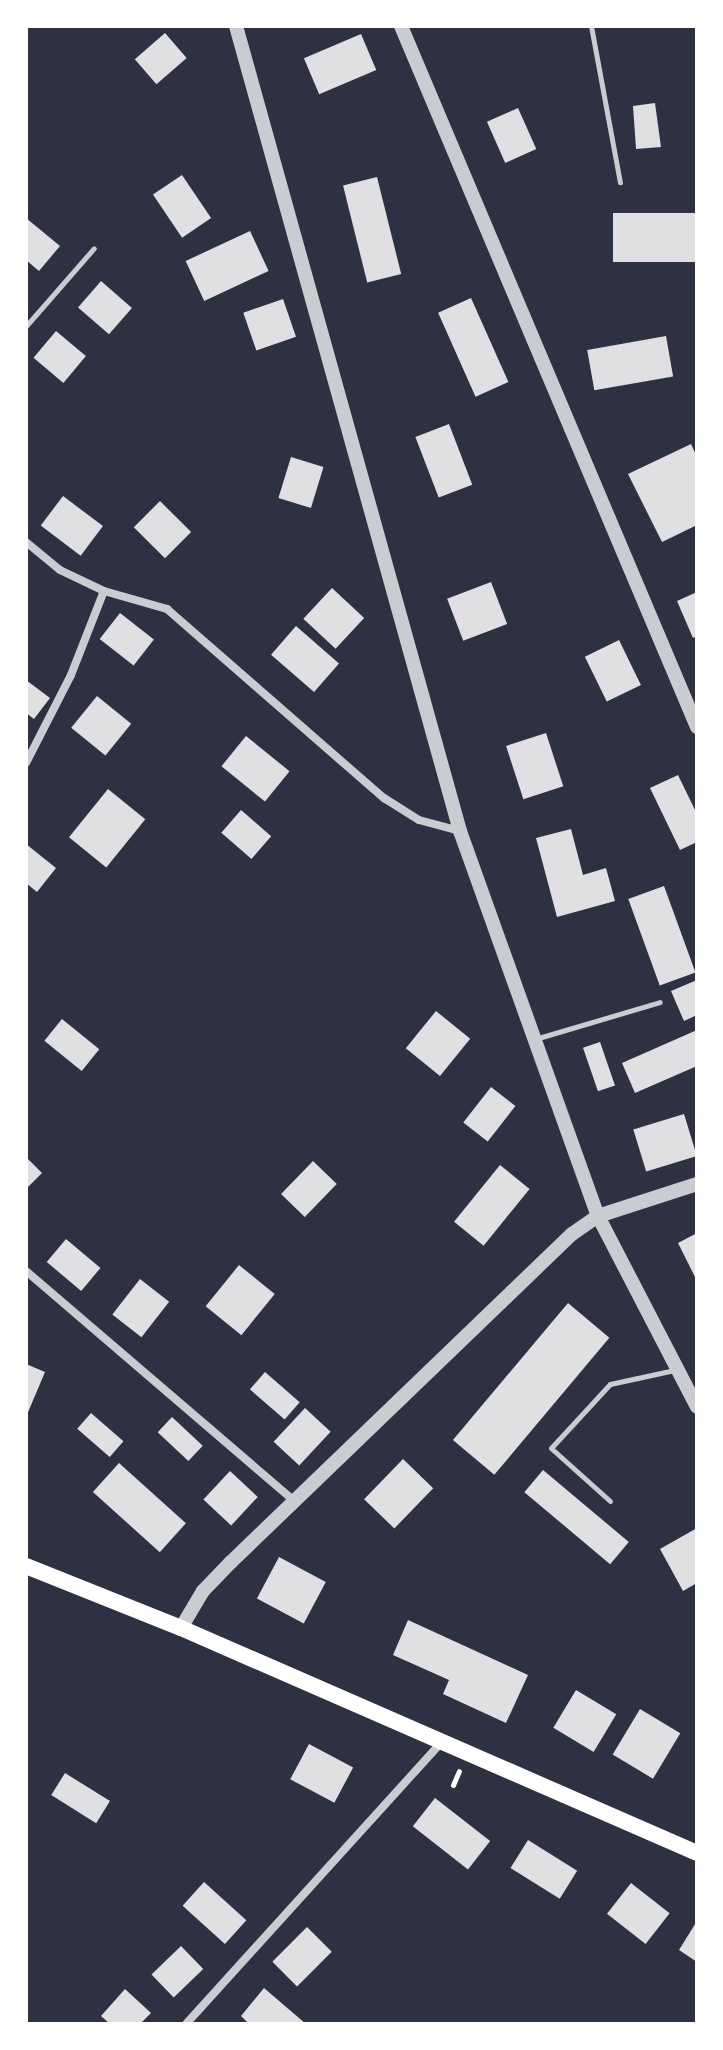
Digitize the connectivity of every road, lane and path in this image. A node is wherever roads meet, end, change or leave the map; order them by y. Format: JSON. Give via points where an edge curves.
{"nodes":[{"id":1,"x":236,"y":26,"type":"edge"},
{"id":2,"x":401,"y":26,"type":"edge"},
{"id":3,"x":591,"y":26,"type":"edge"},
{"id":4,"x":620,"y":182,"type":"dead end"},
{"id":5,"x":94,"y":248,"type":"dead end"},
{"id":6,"x":26,"y":326,"type":"edge"},
{"id":7,"x":26,"y":542,"type":"edge"},
{"id":8,"x":104,"y":591,"type":"junction"},
{"id":9,"x":697,"y":727,"type":"edge"},
{"id":10,"x":26,"y":763,"type":"edge"},
{"id":11,"x":460,"y":831,"type":"junction"},
{"id":12,"x":660,"y":1002,"type":"dead end"},
{"id":13,"x":534,"y":1039,"type":"junction"},
{"id":14,"x":697,"y":1184,"type":"edge"},
{"id":15,"x":598,"y":1216,"type":"junction"},
{"id":16,"x":26,"y":1271,"type":"edge"},
{"id":17,"x":678,"y":1369,"type":"junction"},
{"id":18,"x":697,"y":1407,"type":"edge"},
{"id":19,"x":294,"y":1501,"type":"junction"},
{"id":20,"x":610,"y":1501,"type":"dead end"},
{"id":21,"x":26,"y":1566,"type":"edge"},
{"id":22,"x":181,"y":1628,"type":"junction"},
{"id":23,"x":440,"y":1744,"type":"junction"},
{"id":24,"x":697,"y":1853,"type":"edge"},
{"id":25,"x":186,"y":2024,"type":"edge"}],
"edges":[{"from":1,"to":11,"type":"street"},
{"from":2,"to":9,"type":"street"},
{"from":3,"to":4,"type":"lane"},
{"from":5,"to":6,"type":"lane"},
{"from":7,"to":8,"type":"street","via":[[60,570]]},
{"from":8,"to":10,"type":"street","via":[[71,675]]},
{"from":8,"to":11,"type":"street","via":[[167,609],[384,798],[419,820]]},
{"from":11,"to":13,"type":"street"},
{"from":12,"to":13,"type":"lane"},
{"from":13,"to":15,"type":"street"},
{"from":14,"to":15,"type":"street"},
{"from":15,"to":17,"type":"street"},
{"from":15,"to":19,"type":"street","via":[[572,1234]]},
{"from":16,"to":19,"type":"street"},
{"from":17,"to":18,"type":"street"},
{"from":17,"to":20,"type":"lane","via":[[610,1384],[551,1448]]},
{"from":19,"to":22,"type":"street","via":[[203,1591]]},
{"from":21,"to":22,"type":"main road"},
{"from":22,"to":23,"type":"main road"},
{"from":23,"to":24,"type":"main road"},
{"from":23,"to":25,"type":"street"}]}
